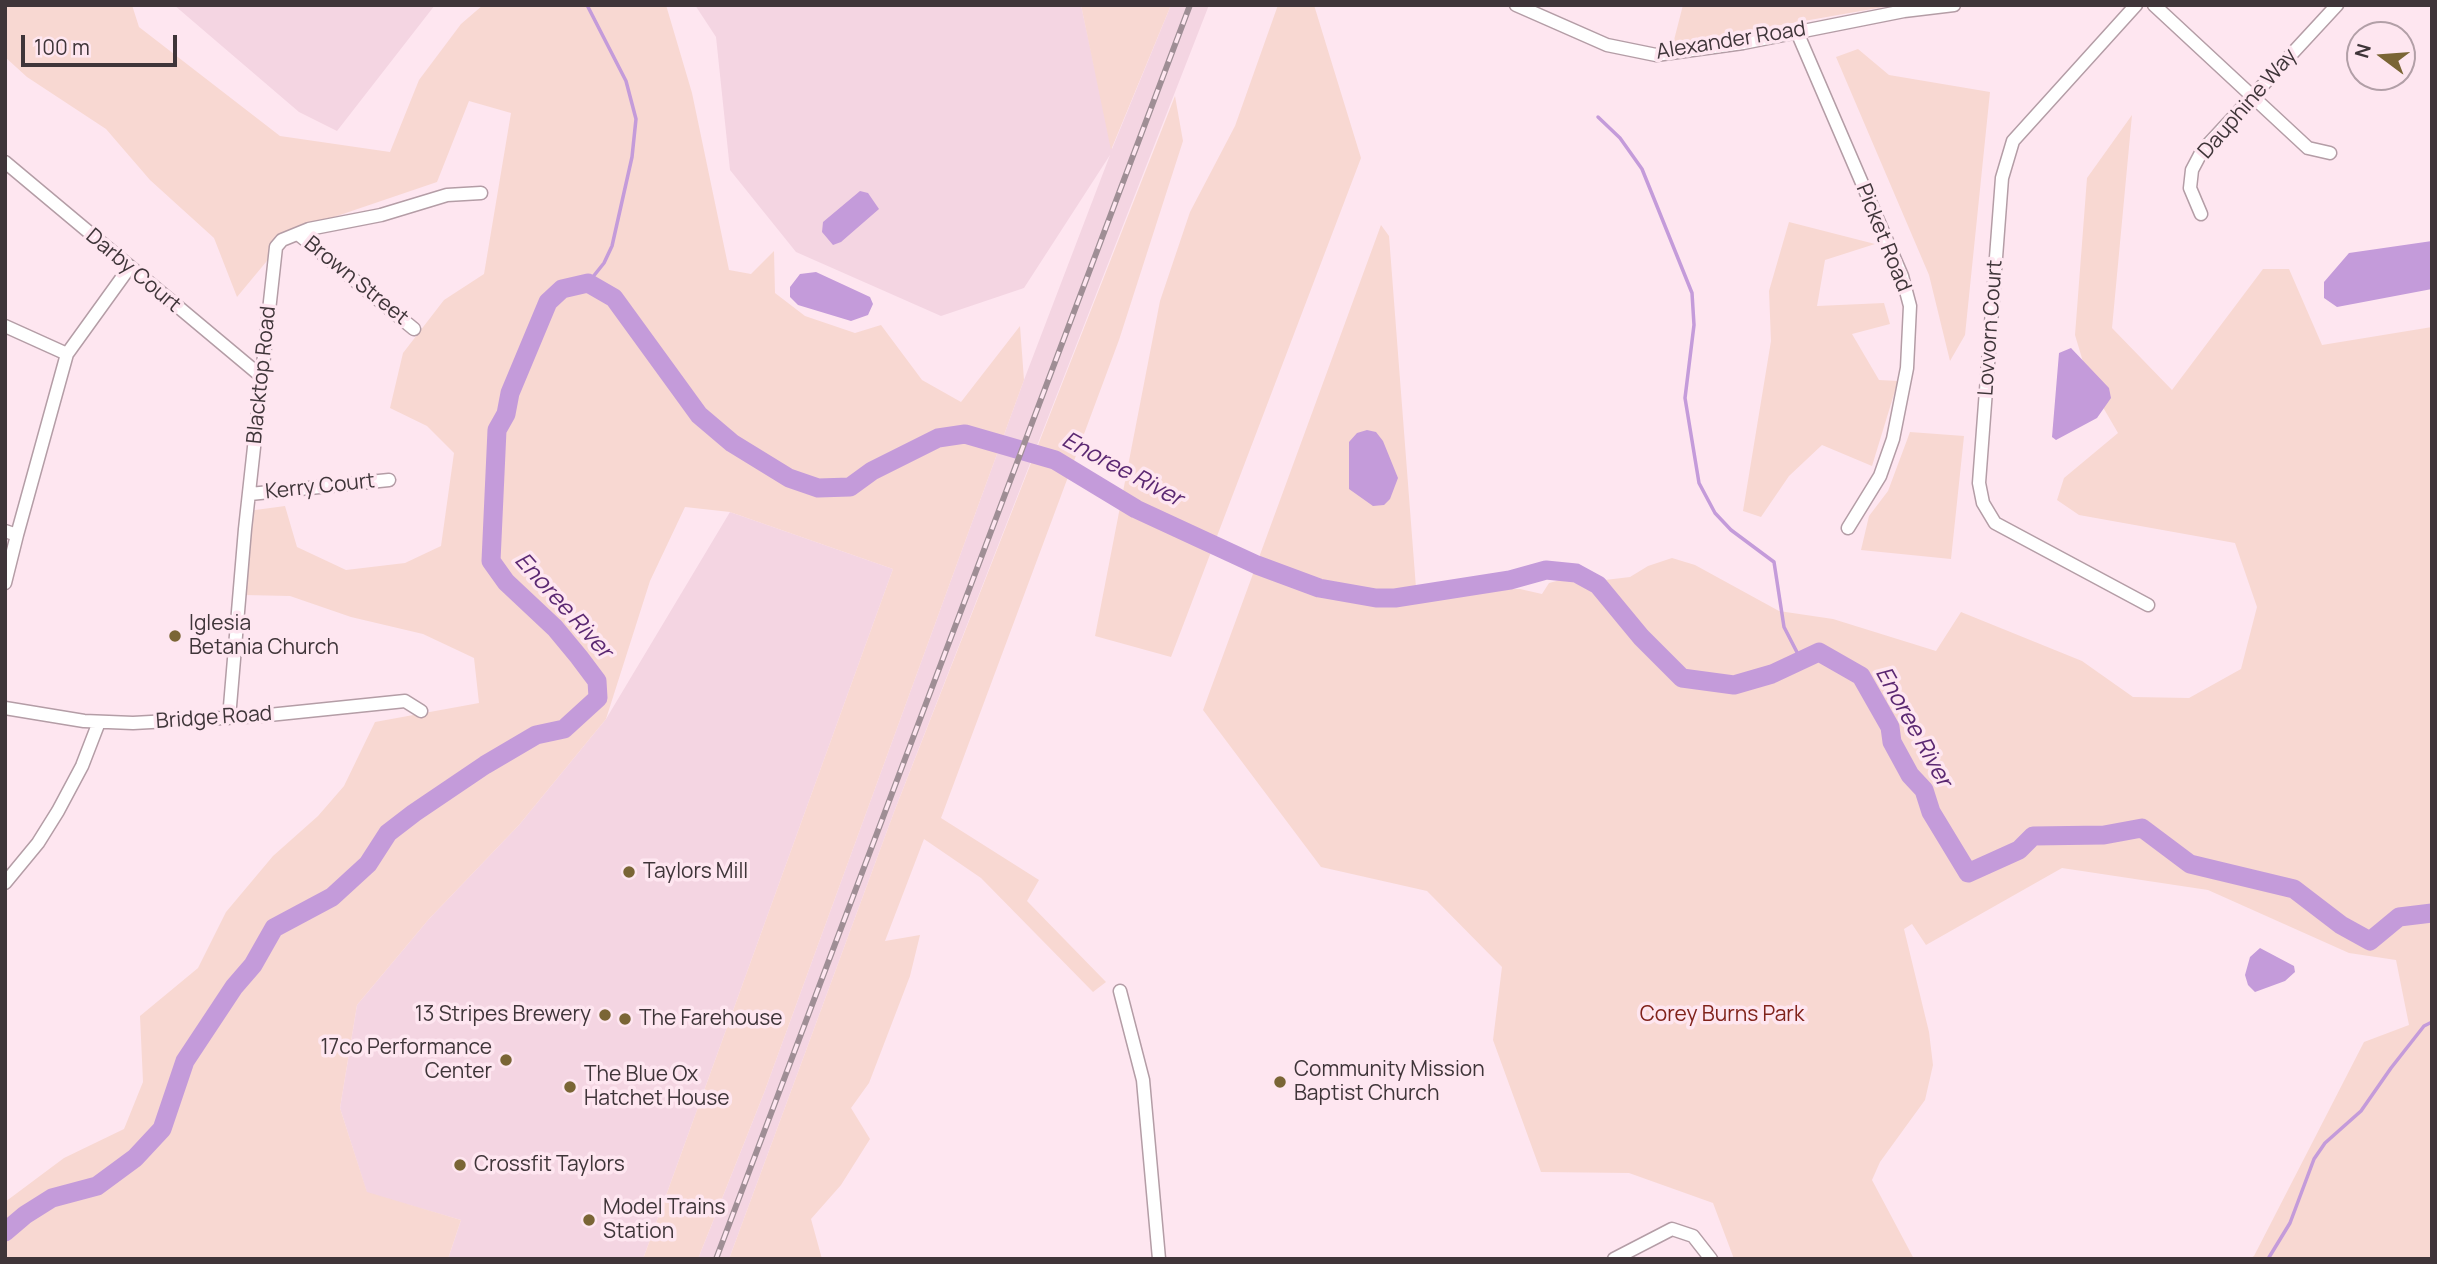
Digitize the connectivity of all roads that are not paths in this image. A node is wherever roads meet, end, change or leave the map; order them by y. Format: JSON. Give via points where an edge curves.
{"nodes":[{"id":1,"x":1516,"y":5,"type":"edge"},
{"id":2,"x":1954,"y":5,"type":"edge"},
{"id":3,"x":2136,"y":5,"type":"edge"},
{"id":4,"x":2154,"y":5,"type":"edge"},
{"id":5,"x":2337,"y":5,"type":"edge"},
{"id":6,"x":1797,"y":32,"type":"junction"},
{"id":7,"x":2252,"y":97,"type":"junction"},
{"id":8,"x":2330,"y":153,"type":"dead end"},
{"id":9,"x":5,"y":162,"type":"edge"},
{"id":10,"x":481,"y":193,"type":"dead end"},
{"id":11,"x":2201,"y":214,"type":"dead end"},
{"id":12,"x":298,"y":234,"type":"junction"},
{"id":13,"x":129,"y":268,"type":"junction"},
{"id":14,"x":5,"y":326,"type":"edge"},
{"id":15,"x":414,"y":329,"type":"dead end"},
{"id":16,"x":67,"y":354,"type":"junction"},
{"id":17,"x":262,"y":377,"type":"junction"},
{"id":18,"x":389,"y":480,"type":"dead end"},
{"id":19,"x":250,"y":494,"type":"junction"},
{"id":20,"x":1848,"y":528,"type":"dead end"},
{"id":21,"x":11,"y":533,"type":"edge"},
{"id":22,"x":5,"y":583,"type":"edge"},
{"id":23,"x":2148,"y":605,"type":"dead end"},
{"id":24,"x":5,"y":708,"type":"edge"},
{"id":25,"x":421,"y":711,"type":"dead end"},
{"id":26,"x":229,"y":718,"type":"junction"},
{"id":27,"x":99,"y":722,"type":"junction"},
{"id":28,"x":5,"y":883,"type":"edge"},
{"id":29,"x":1120,"y":991,"type":"dead end"},
{"id":30,"x":1159,"y":1259,"type":"edge"},
{"id":31,"x":1615,"y":1259,"type":"edge"},
{"id":32,"x":1711,"y":1259,"type":"edge"}],
"edges":[{"from":1,"to":6,"type":"street","name":"Alexander Road","via":[[1607,45],[1647,55]]},
{"from":2,"to":6,"type":"street","name":"Alexander Road"},
{"from":3,"to":23,"type":"street","name":"Lovvorn Court","via":[[2013,141],[2002,178],[1979,483],[1983,503],[1995,523]]},
{"from":4,"to":7,"type":"street"},
{"from":5,"to":7,"type":"street","name":"Dauphine Way"},
{"from":6,"to":20,"type":"street","name":"Picket Road","via":[[1902,276],[1910,306],[1907,368],[1893,439],[1880,476]]},
{"from":7,"to":8,"type":"street","via":[[2308,148]]},
{"from":7,"to":11,"type":"street","name":"Dauphine Way","via":[[2202,151],[2192,170],[2190,188]]},
{"from":9,"to":13,"type":"street","name":"Darby Court"},
{"from":10,"to":12,"type":"street","name":"Blacktop Road","via":[[447,195]]},
{"from":12,"to":15,"type":"street","name":"Brown Street"},
{"from":12,"to":17,"type":"street","name":"Blacktop Road","via":[[282,240],[272,258]]},
{"from":13,"to":16,"type":"street"},
{"from":13,"to":17,"type":"street","name":"Darby Court"},
{"from":14,"to":16,"type":"street"},
{"from":16,"to":21,"type":"street"},
{"from":17,"to":19,"type":"street","name":"Blacktop Road"},
{"from":18,"to":19,"type":"street","name":"Kerry Court"},
{"from":19,"to":26,"type":"street","name":"Blacktop Road"},
{"from":21,"to":22,"type":"street"},
{"from":24,"to":27,"type":"street","name":"Bridge Road"},
{"from":25,"to":26,"type":"street","name":"Bridge Road","via":[[405,701]]},
{"from":26,"to":27,"type":"street","name":"Bridge Road"},
{"from":27,"to":28,"type":"street","via":[[58,811]]},
{"from":29,"to":30,"type":"street","via":[[1143,1080]]},
{"from":31,"to":32,"type":"street","via":[[1672,1229],[1693,1236]]}]}
